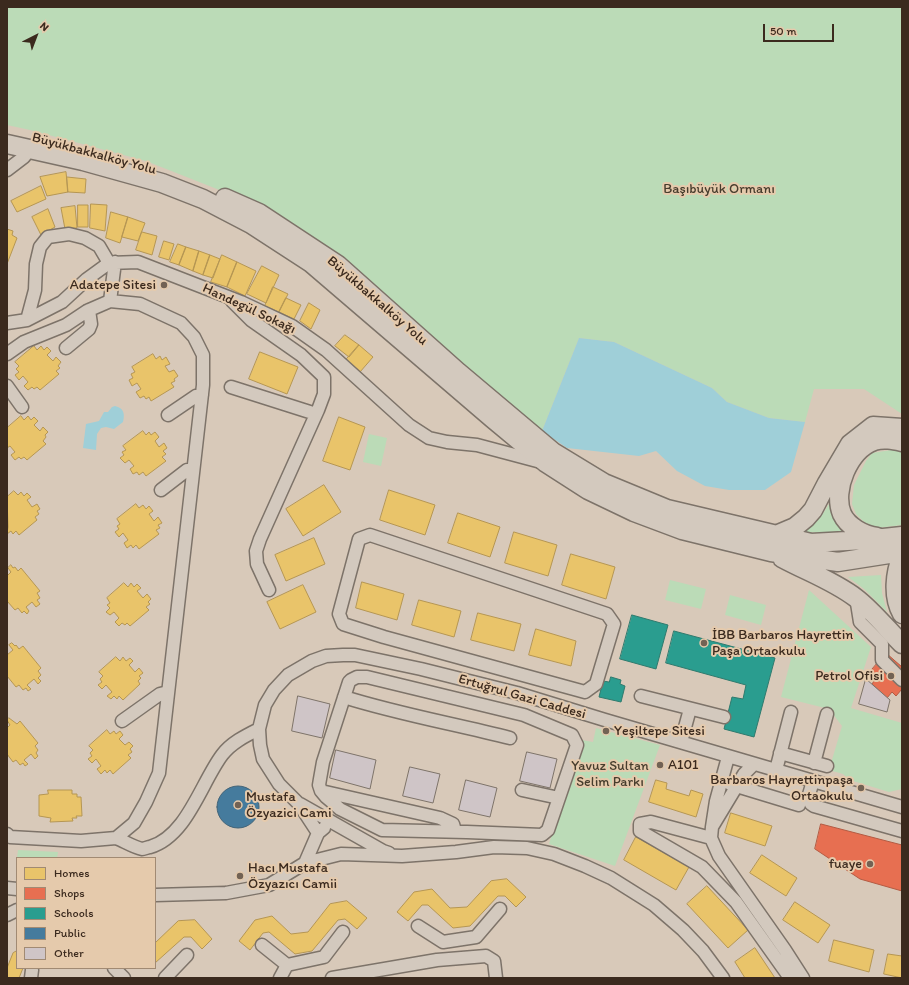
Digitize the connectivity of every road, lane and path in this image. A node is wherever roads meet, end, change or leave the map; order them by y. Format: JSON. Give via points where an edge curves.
{"nodes":[{"id":1,"x":7,"y":132,"type":"edge"},
{"id":2,"x":7,"y":144,"type":"edge"},
{"id":3,"x":30,"y":149,"type":"junction"},
{"id":4,"x":7,"y":170,"type":"edge"},
{"id":5,"x":112,"y":262,"type":"junction"},
{"id":6,"x":226,"y":296,"type":"junction"},
{"id":7,"x":110,"y":301,"type":"junction"},
{"id":8,"x":89,"y":310,"type":"junction"},
{"id":9,"x":27,"y":320,"type":"junction"},
{"id":10,"x":7,"y":323,"type":"edge"},
{"id":11,"x":66,"y":348,"type":"dead end"},
{"id":12,"x":7,"y":354,"type":"edge"},
{"id":13,"x":7,"y":386,"type":"edge"},
{"id":14,"x":231,"y":387,"type":"dead end"},
{"id":15,"x":202,"y":395,"type":"junction"},
{"id":16,"x":22,"y":407,"type":"dead end"},
{"id":17,"x":316,"y":414,"type":"junction"},
{"id":18,"x":168,"y":415,"type":"dead end"},
{"id":19,"x":902,"y":428,"type":"edge"},
{"id":20,"x":902,"y":442,"type":"edge"},
{"id":21,"x":565,"y":459,"type":"junction"},
{"id":22,"x":546,"y":463,"type":"junction"},
{"id":23,"x":193,"y":470,"type":"junction"},
{"id":24,"x":161,"y":490,"type":"dead end"},
{"id":25,"x":776,"y":535,"type":"junction"},
{"id":26,"x":902,"y":536,"type":"edge"},
{"id":27,"x":883,"y":546,"type":"junction"},
{"id":28,"x":771,"y":552,"type":"junction"},
{"id":29,"x":902,"y":552,"type":"edge"},
{"id":30,"x":902,"y":555,"type":"edge"},
{"id":31,"x":269,"y":590,"type":"dead end"},
{"id":32,"x":856,"y":597,"type":"junction"},
{"id":33,"x":902,"y":614,"type":"edge"},
{"id":34,"x":902,"y":644,"type":"edge"},
{"id":35,"x":382,"y":661,"type":"junction"},
{"id":36,"x":521,"y":674,"type":"junction"},
{"id":37,"x":376,"y":680,"type":"junction"},
{"id":38,"x":902,"y":680,"type":"edge"},
{"id":39,"x":168,"y":692,"type":"junction"},
{"id":40,"x":517,"y":693,"type":"junction"},
{"id":41,"x":640,"y":696,"type":"dead end"},
{"id":42,"x":344,"y":697,"type":"junction"},
{"id":43,"x":690,"y":709,"type":"junction"},
{"id":44,"x":791,"y":712,"type":"dead end"},
{"id":45,"x":827,"y":714,"type":"dead end"},
{"id":46,"x":724,"y":717,"type":"dead end"},
{"id":47,"x":122,"y":721,"type":"dead end"},
{"id":48,"x":259,"y":728,"type":"junction"},
{"id":49,"x":510,"y":738,"type":"dead end"},
{"id":50,"x":681,"y":742,"type":"junction"},
{"id":51,"x":780,"y":753,"type":"junction"},
{"id":52,"x":728,"y":757,"type":"junction"},
{"id":53,"x":814,"y":763,"type":"junction"},
{"id":54,"x":754,"y":764,"type":"junction"},
{"id":55,"x":827,"y":766,"type":"dead end"},
{"id":56,"x":776,"y":770,"type":"junction"},
{"id":57,"x":721,"y":781,"type":"junction"},
{"id":58,"x":812,"y":781,"type":"junction"},
{"id":59,"x":737,"y":786,"type":"junction"},
{"id":60,"x":522,"y":790,"type":"dead end"},
{"id":61,"x":322,"y":791,"type":"junction"},
{"id":62,"x":559,"y":798,"type":"junction"},
{"id":63,"x":299,"y":804,"type":"junction"},
{"id":64,"x":799,"y":805,"type":"dead end"},
{"id":65,"x":902,"y":807,"type":"edge"},
{"id":66,"x":341,"y":828,"type":"junction"},
{"id":67,"x":455,"y":831,"type":"junction"},
{"id":68,"x":902,"y":831,"type":"edge"},
{"id":69,"x":711,"y":833,"type":"junction"},
{"id":70,"x":7,"y":834,"type":"edge"},
{"id":71,"x":318,"y":836,"type":"junction"},
{"id":72,"x":116,"y":838,"type":"junction"},
{"id":73,"x":336,"y":855,"type":"junction"},
{"id":74,"x":402,"y":856,"type":"junction"},
{"id":75,"x":305,"y":863,"type":"junction"},
{"id":76,"x":156,"y":895,"type":"edge"},
{"id":77,"x":500,"y":909,"type":"dead end"},
{"id":78,"x":16,"y":910,"type":"edge"},
{"id":79,"x":7,"y":915,"type":"edge"},
{"id":80,"x":418,"y":926,"type":"dead end"},
{"id":81,"x":343,"y":932,"type":"dead end"},
{"id":82,"x":442,"y":942,"type":"junction"},
{"id":83,"x":262,"y":945,"type":"dead end"},
{"id":84,"x":187,"y":955,"type":"dead end"},
{"id":85,"x":437,"y":960,"type":"junction"},
{"id":86,"x":287,"y":965,"type":"junction"},
{"id":87,"x":115,"y":969,"type":"edge"},
{"id":88,"x":124,"y":978,"type":"edge"},
{"id":89,"x":165,"y":978,"type":"edge"},
{"id":90,"x":280,"y":978,"type":"edge"},
{"id":91,"x":332,"y":978,"type":"edge"},
{"id":92,"x":496,"y":978,"type":"edge"},
{"id":93,"x":723,"y":978,"type":"edge"},
{"id":94,"x":790,"y":978,"type":"edge"},
{"id":95,"x":803,"y":978,"type":"edge"}],
"edges":[{"from":1,"to":21,"type":"highway","name":"Büyükbakkalköy Yolu","via":[[82,148],[171,174],[259,213],[338,265],[458,372]]},
{"from":2,"to":3,"type":"highway","name":"Büyükbakkalköy Yolu"},
{"from":3,"to":4,"type":"street"},
{"from":3,"to":22,"type":"highway","name":"Büyükbakkalköy Yolu","via":[[83,160],[162,183],[203,199],[251,224],[311,263]]},
{"from":5,"to":6,"type":"street","name":"Handegül Sokağı","via":[[138,262]]},
{"from":5,"to":7,"type":"street"},
{"from":5,"to":9,"type":"street","via":[[87,278],[62,302]]},
{"from":5,"to":9,"type":"street","via":[[99,246],[85,238],[69,234],[48,237],[40,247],[36,264],[35,290]]},
{"from":6,"to":17,"type":"street","via":[[250,320],[301,355],[324,377],[324,394]]},
{"from":6,"to":22,"type":"street","name":"Handegül Sokağı","via":[[292,326],[321,346],[409,425],[429,438],[477,445]]},
{"from":7,"to":8,"type":"street"},
{"from":7,"to":15,"type":"street","via":[[140,304],[181,322],[194,337],[203,355]]},
{"from":8,"to":11,"type":"street","via":[[89,329]]},
{"from":8,"to":12,"type":"street","via":[[66,325],[24,342]]},
{"from":9,"to":10,"type":"street"},
{"from":13,"to":16,"type":"street"},
{"from":14,"to":17,"type":"street"},
{"from":15,"to":18,"type":"street","via":[[196,396]]},
{"from":15,"to":23,"type":"street"},
{"from":17,"to":31,"type":"street","via":[[256,551],[257,564]]},
{"from":19,"to":25,"type":"highway","via":[[873,426],[850,444],[809,514],[795,527]]},
{"from":20,"to":27,"type":"highway","via":[[887,439],[875,441],[863,448],[845,470],[839,490],[842,514],[848,522]]},
{"from":21,"to":22,"type":"highway"},
{"from":21,"to":25,"type":"highway","name":"Büyükbakkalköy Yolu","via":[[604,483],[667,509]]},
{"from":22,"to":28,"type":"highway","name":"Büyükbakkalköy Yolu","via":[[588,490],[634,512],[682,530]]},
{"from":23,"to":24,"type":"street","via":[[187,470]]},
{"from":23,"to":39,"type":"street"},
{"from":25,"to":27,"type":"highway","name":"Büyükbakkalköy Yolu","via":[[811,543]]},
{"from":26,"to":27,"type":"highway"},
{"from":27,"to":28,"type":"highway","via":[[838,562]]},
{"from":27,"to":29,"type":"highway"},
{"from":28,"to":32,"type":"highway"},
{"from":30,"to":33,"type":"highway","via":[[895,585]]},
{"from":32,"to":34,"type":"highway"},
{"from":32,"to":38,"type":"street","via":[[860,622],[882,644],[882,660]]},
{"from":35,"to":37,"type":"street"},
{"from":35,"to":40,"type":"street","name":"Ertuğrul Gazi Caddesi"},
{"from":35,"to":48,"type":"street","name":"Ertuğrul Gazi Caddesi","via":[[343,654],[326,656],[306,664],[288,675],[274,690],[265,705]]},
{"from":36,"to":36,"type":"street","via":[[585,692],[596,684],[614,624],[607,614],[370,534],[360,540],[339,614],[343,624]]},
{"from":36,"to":40,"type":"street"},
{"from":37,"to":42,"type":"street","via":[[354,678],[349,682]]},
{"from":37,"to":62,"type":"street","via":[[524,715],[572,735],[577,745]]},
{"from":39,"to":47,"type":"street","via":[[160,694]]},
{"from":39,"to":72,"type":"street","via":[[159,773],[134,823]]},
{"from":40,"to":50,"type":"street","name":"Ertuğrul Gazi Caddesi"},
{"from":41,"to":43,"type":"street"},
{"from":42,"to":49,"type":"street","via":[[375,707]]},
{"from":42,"to":61,"type":"street","via":[[323,762],[319,785]]},
{"from":43,"to":46,"type":"street"},
{"from":43,"to":50,"type":"street"},
{"from":44,"to":51,"type":"street"},
{"from":45,"to":53,"type":"street"},
{"from":48,"to":63,"type":"street","name":"Ertuğrul Gazi Caddesi","via":[[263,760],[279,784]]},
{"from":48,"to":72,"type":"street","via":[[238,740],[223,754],[173,833],[158,844],[143,849]]},
{"from":50,"to":52,"type":"street","name":"Ertuğrul Gazi Caddesi"},
{"from":51,"to":53,"type":"street"},
{"from":51,"to":56,"type":"street"},
{"from":52,"to":54,"type":"street","name":"Ertuğrul Gazi Caddesi"},
{"from":52,"to":57,"type":"street"},
{"from":53,"to":55,"type":"street"},
{"from":54,"to":56,"type":"street","name":"Ertuğrul Gazi Caddesi"},
{"from":54,"to":59,"type":"street"},
{"from":56,"to":58,"type":"street","name":"Ertuğrul Gazi Caddesi"},
{"from":57,"to":59,"type":"street"},
{"from":57,"to":69,"type":"street"},
{"from":58,"to":65,"type":"street","name":"Ertuğrul Gazi Caddesi"},
{"from":58,"to":68,"type":"street","via":[[808,798],[814,806]]},
{"from":59,"to":64,"type":"street"},
{"from":59,"to":69,"type":"street"},
{"from":60,"to":62,"type":"street"},
{"from":61,"to":67,"type":"street","via":[[440,818],[453,824]]},
{"from":61,"to":67,"type":"street","via":[[340,809],[382,830]]},
{"from":62,"to":67,"type":"street","via":[[548,830],[542,835]]},
{"from":63,"to":66,"type":"street","name":"Ertuğrul Gazi Caddesi"},
{"from":63,"to":71,"type":"street","name":"Ertuğrul Gazi Caddesi"},
{"from":66,"to":71,"type":"street","via":[[326,826]]},
{"from":66,"to":73,"type":"street","via":[[349,840],[345,850]]},
{"from":66,"to":74,"type":"street","name":"Ertuğrul Gazi Caddesi","via":[[383,851]]},
{"from":69,"to":94,"type":"street","via":[[651,822],[640,824],[640,831],[702,866],[736,902]]},
{"from":69,"to":95,"type":"street","via":[[719,856]]},
{"from":70,"to":72,"type":"street","via":[[10,837],[81,841]]},
{"from":71,"to":73,"type":"street","via":[[319,849]]},
{"from":71,"to":75,"type":"street"},
{"from":73,"to":74,"type":"street"},
{"from":73,"to":75,"type":"street"},
{"from":74,"to":93,"type":"street","via":[[494,847],[526,848],[554,854],[611,878],[654,905],[703,951]]},
{"from":75,"to":76,"type":"street","via":[[269,885],[226,892]]},
{"from":77,"to":82,"type":"street","via":[[476,938]]},
{"from":78,"to":79,"type":"street"},
{"from":80,"to":82,"type":"street"},
{"from":81,"to":86,"type":"street","via":[[324,957]]},
{"from":82,"to":85,"type":"street"},
{"from":83,"to":86,"type":"street"},
{"from":84,"to":89,"type":"street"},
{"from":85,"to":91,"type":"street"},
{"from":85,"to":92,"type":"street","via":[[486,956],[494,961]]},
{"from":86,"to":90,"type":"street"},
{"from":87,"to":88,"type":"street"}]}
